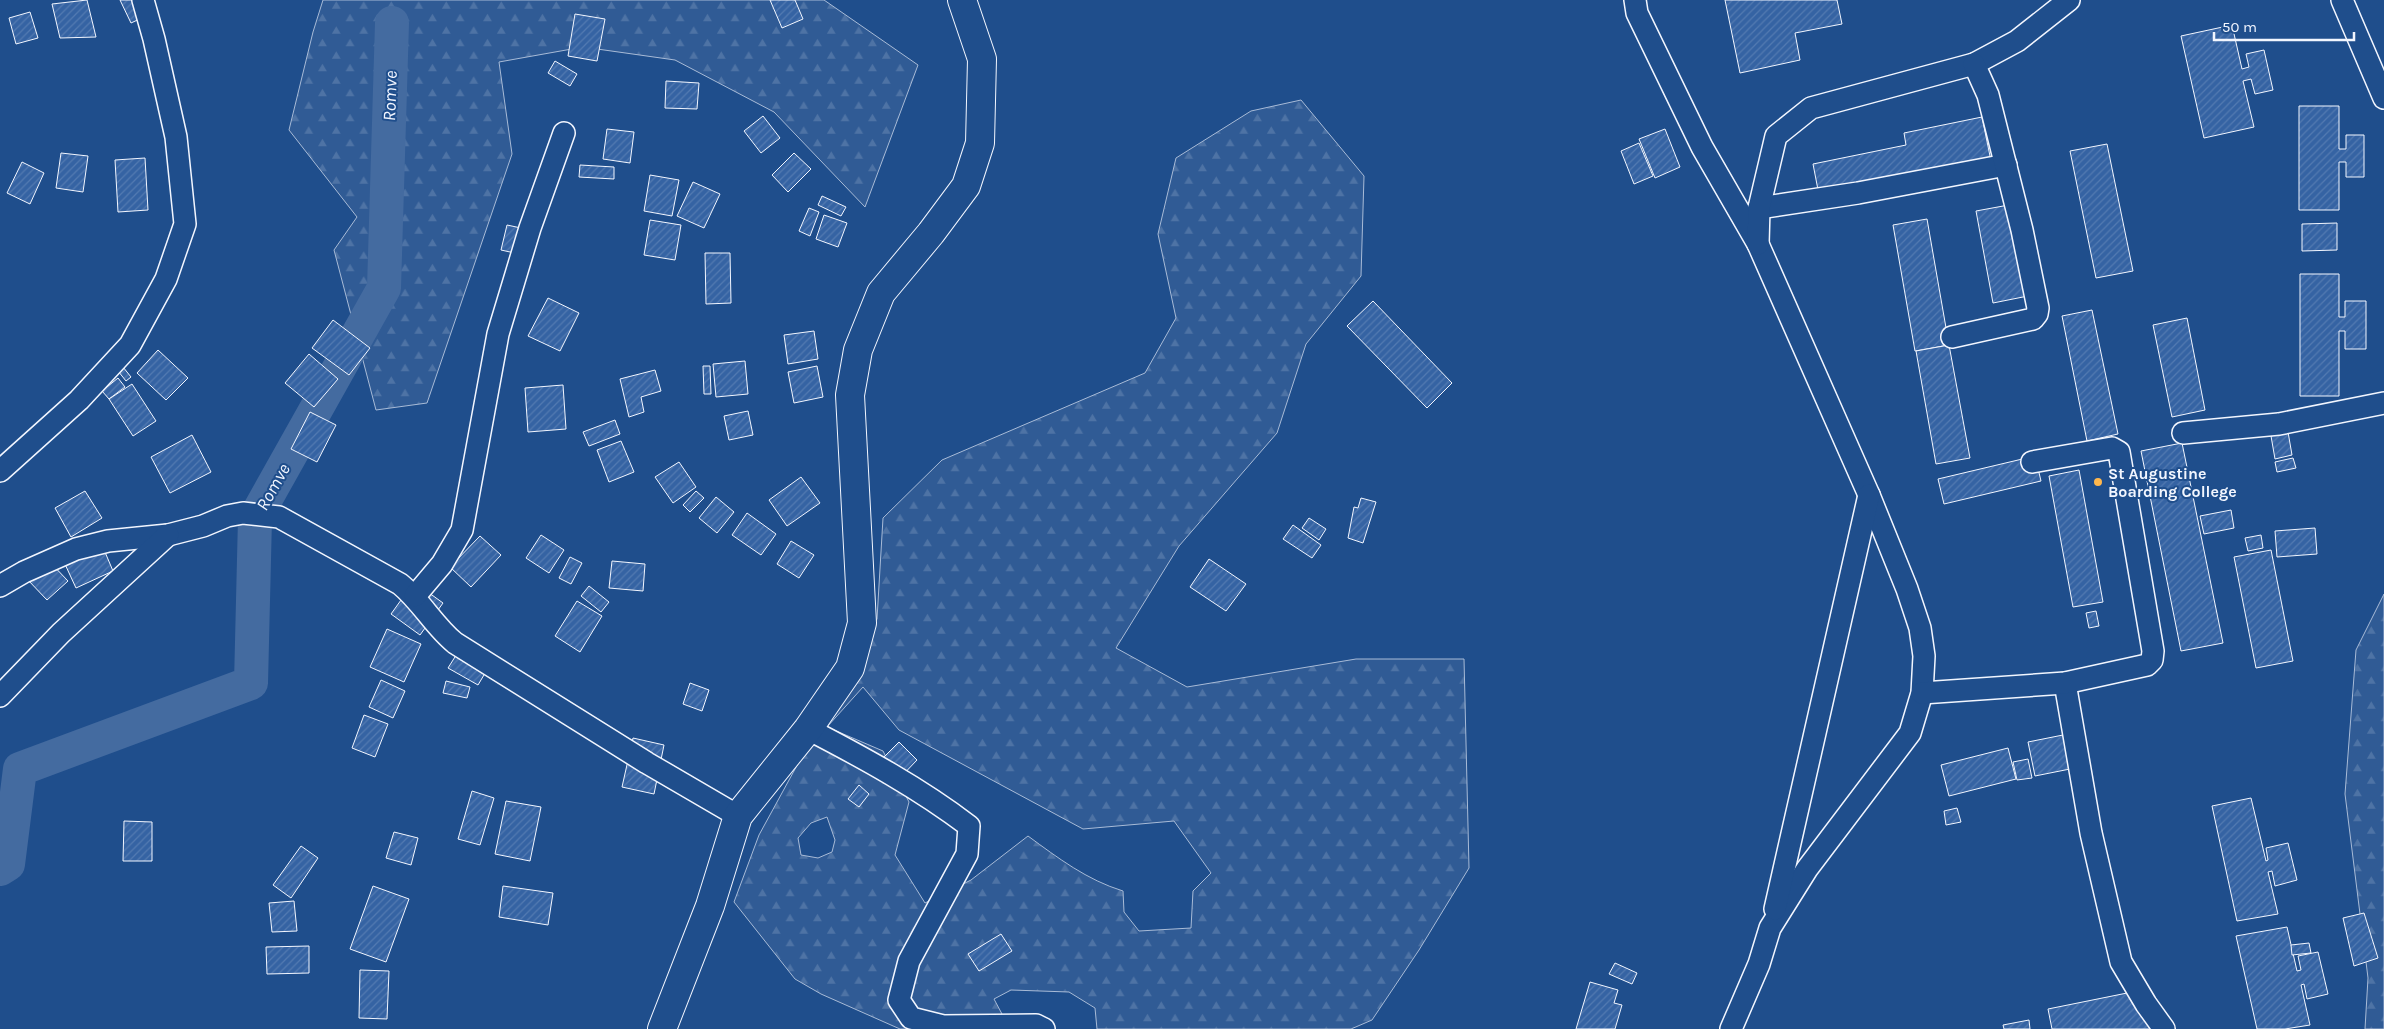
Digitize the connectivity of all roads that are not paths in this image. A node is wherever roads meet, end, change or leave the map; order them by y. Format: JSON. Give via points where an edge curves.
{"nodes":[{"id":1,"x":143,"y":0,"type":"edge"},
{"id":2,"x":962,"y":0,"type":"edge"},
{"id":3,"x":1635,"y":0,"type":"edge"},
{"id":4,"x":2069,"y":0,"type":"edge"},
{"id":5,"x":2342,"y":0,"type":"edge"},
{"id":6,"x":1974,"y":64,"type":"junction"},
{"id":7,"x":2384,"y":98,"type":"edge"},
{"id":8,"x":564,"y":134,"type":"dead end"},
{"id":9,"x":2006,"y":165,"type":"junction"},
{"id":10,"x":1759,"y":208,"type":"junction"},
{"id":11,"x":1758,"y":244,"type":"junction"},
{"id":12,"x":1952,"y":336,"type":"dead end"},
{"id":13,"x":2384,"y":403,"type":"edge"},
{"id":14,"x":2183,"y":434,"type":"dead end"},
{"id":15,"x":2032,"y":462,"type":"dead end"},
{"id":16,"x":0,"y":470,"type":"edge"},
{"id":17,"x":1869,"y":495,"type":"junction"},
{"id":18,"x":168,"y":535,"type":"junction"},
{"id":19,"x":0,"y":586,"type":"edge"},
{"id":20,"x":415,"y":596,"type":"junction"},
{"id":21,"x":2065,"y":683,"type":"junction"},
{"id":22,"x":1922,"y":693,"type":"junction"},
{"id":23,"x":0,"y":696,"type":"edge"},
{"id":24,"x":808,"y":729,"type":"junction"},
{"id":25,"x":738,"y":816,"type":"junction"},
{"id":26,"x":1770,"y":928,"type":"junction"},
{"id":27,"x":662,"y":1029,"type":"edge"},
{"id":28,"x":1044,"y":1029,"type":"edge"},
{"id":29,"x":1731,"y":1029,"type":"edge"},
{"id":30,"x":2164,"y":1029,"type":"edge"}],
"edges":[{"from":1,"to":16,"type":"street","via":[[176,138],[185,224],[166,279],[130,345],[79,400]]},
{"from":2,"to":24,"type":"highway","via":[[982,59],[980,143],[966,186],[880,293],[858,350],[850,395],[862,623],[850,668]]},
{"from":3,"to":11,"type":"street","via":[[1637,13],[1702,147]]},
{"from":4,"to":6,"type":"street","via":[[2017,41]]},
{"from":5,"to":7,"type":"street"},
{"from":6,"to":9,"type":"street","via":[[1988,95]]},
{"from":6,"to":10,"type":"street","via":[[1811,108],[1776,136]]},
{"from":8,"to":20,"type":"street","via":[[530,228],[498,334],[462,530],[442,564]]},
{"from":9,"to":10,"type":"street"},
{"from":9,"to":12,"type":"street","via":[[2037,314],[2033,319]]},
{"from":10,"to":11,"type":"street"},
{"from":11,"to":17,"type":"street"},
{"from":13,"to":14,"type":"street","via":[[2279,424]]},
{"from":15,"to":21,"type":"street","via":[[2112,448],[2119,452],[2153,651],[2152,660],[2147,665]]},
{"from":17,"to":22,"type":"street","via":[[1920,628],[1924,656]]},
{"from":17,"to":26,"type":"street"},
{"from":18,"to":19,"type":"street","via":[[76,548]]},
{"from":18,"to":20,"type":"street","via":[[235,514],[279,517],[400,584]]},
{"from":18,"to":23,"type":"street","via":[[61,633]]},
{"from":20,"to":25,"type":"street","via":[[443,633],[455,643]]},
{"from":21,"to":22,"type":"street"},
{"from":21,"to":30,"type":"street","via":[[2091,833],[2121,962]]},
{"from":22,"to":26,"type":"street","via":[[1910,733],[1807,869]]},
{"from":24,"to":25,"type":"highway"},
{"from":24,"to":28,"type":"street","via":[[872,762],[938,802],[970,826],[967,854],[909,960],[899,1000],[911,1018],[943,1026],[1036,1025]]},
{"from":25,"to":27,"type":"highway","via":[[710,906]]},
{"from":26,"to":29,"type":"street"}]}
